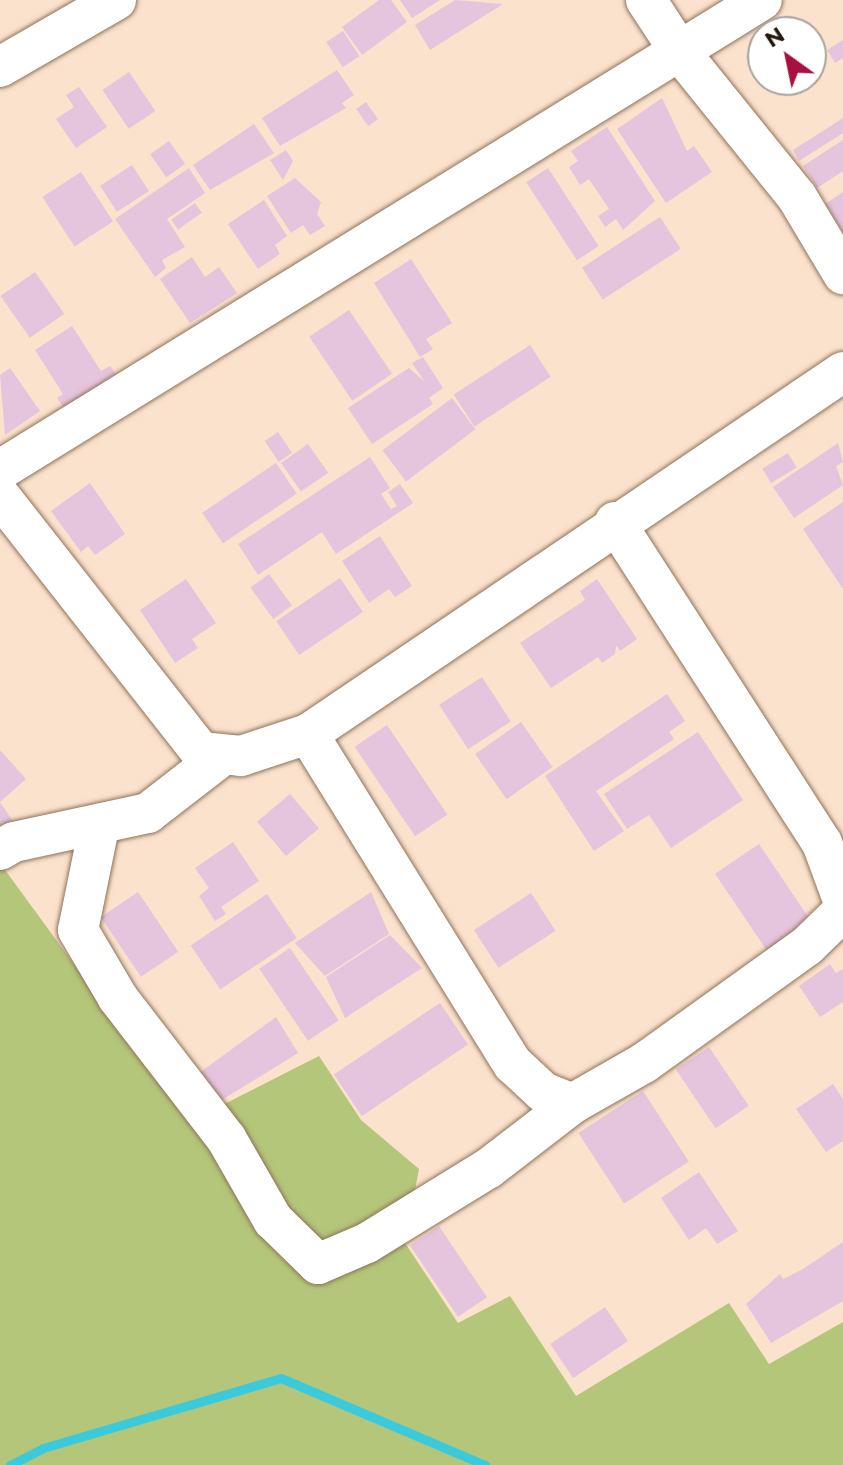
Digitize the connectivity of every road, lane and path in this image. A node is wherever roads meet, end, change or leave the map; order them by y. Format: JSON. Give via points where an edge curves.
{"nodes":[{"id":1,"x":116,"y":0,"type":"edge"},
{"id":2,"x":646,"y":0,"type":"edge"},
{"id":3,"x":762,"y":0,"type":"edge"},
{"id":4,"x":680,"y":52,"type":"junction"},
{"id":5,"x":0,"y":67,"type":"edge"},
{"id":6,"x":843,"y":274,"type":"edge"},
{"id":7,"x":843,"y":372,"type":"edge"},
{"id":8,"x":0,"y":470,"type":"edge"},
{"id":9,"x":0,"y":496,"type":"edge"},
{"id":10,"x":615,"y":522,"type":"junction"},
{"id":11,"x":308,"y":734,"type":"junction"},
{"id":12,"x":219,"y":758,"type":"junction"},
{"id":13,"x":99,"y":827,"type":"junction"},
{"id":14,"x":0,"y":850,"type":"edge"},
{"id":15,"x":843,"y":900,"type":"edge"},
{"id":16,"x":843,"y":911,"type":"edge"},
{"id":17,"x":572,"y":1104,"type":"junction"}],
"edges":[{"from":1,"to":5,"type":"street"},
{"from":2,"to":4,"type":"street"},
{"from":3,"to":4,"type":"street"},
{"from":4,"to":6,"type":"street","via":[[797,197]]},
{"from":4,"to":8,"type":"street"},
{"from":7,"to":10,"type":"street"},
{"from":9,"to":12,"type":"street","via":[[201,752]]},
{"from":10,"to":11,"type":"street"},
{"from":10,"to":15,"type":"street","via":[[822,843]]},
{"from":11,"to":12,"type":"street"},
{"from":11,"to":17,"type":"street","via":[[513,1064],[543,1092]]},
{"from":12,"to":13,"type":"street","via":[[148,813]]},
{"from":13,"to":14,"type":"street","via":[[14,842]]},
{"from":13,"to":17,"type":"street","via":[[78,930],[118,998],[226,1138],[273,1220],[318,1264],[367,1243],[489,1168]]},
{"from":16,"to":17,"type":"street","via":[[757,982],[644,1063]]}]}
